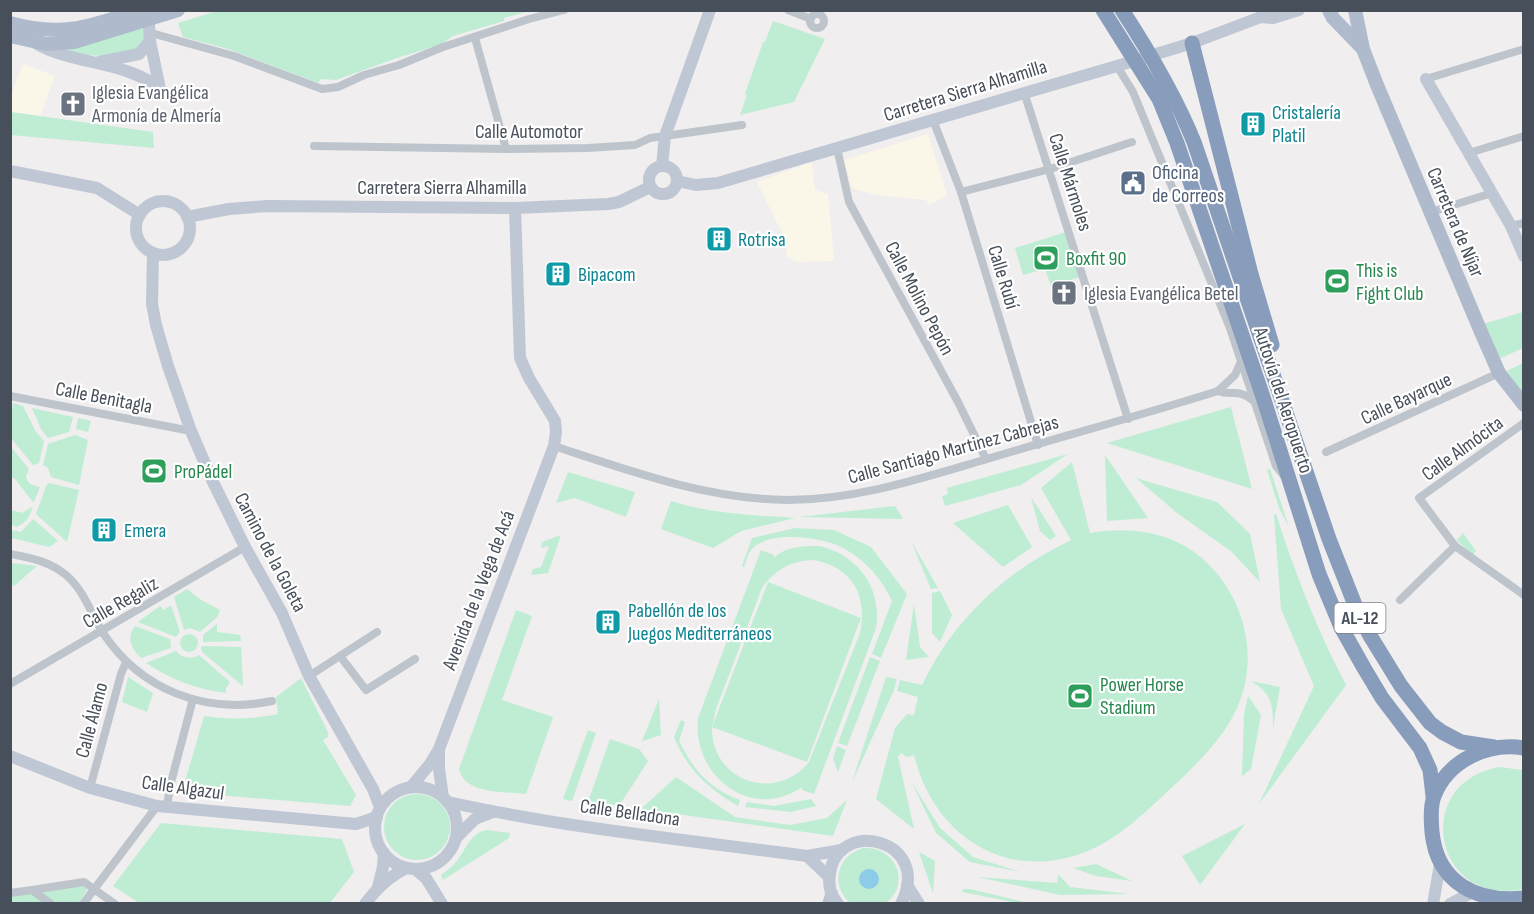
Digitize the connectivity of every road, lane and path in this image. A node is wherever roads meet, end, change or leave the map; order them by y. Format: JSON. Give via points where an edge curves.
{"nodes":[{"id":1,"x":178,"y":10,"type":"edge"},
{"id":2,"x":564,"y":10,"type":"edge"},
{"id":3,"x":710,"y":10,"type":"edge"},
{"id":4,"x":788,"y":10,"type":"edge"},
{"id":5,"x":1102,"y":10,"type":"edge"},
{"id":6,"x":1122,"y":10,"type":"edge"},
{"id":7,"x":1299,"y":10,"type":"edge"},
{"id":8,"x":1329,"y":10,"type":"edge"},
{"id":9,"x":1355,"y":10,"type":"edge"},
{"id":10,"x":1264,"y":14,"type":"edge"},
{"id":11,"x":811,"y":19,"type":"dead end"},
{"id":12,"x":10,"y":23,"type":"edge"},
{"id":13,"x":148,"y":23,"type":"edge"},
{"id":14,"x":10,"y":36,"type":"edge"},
{"id":15,"x":475,"y":38,"type":"junction"},
{"id":16,"x":33,"y":42,"type":"junction"},
{"id":17,"x":1192,"y":43,"type":"junction"},
{"id":18,"x":1363,"y":49,"type":"junction"},
{"id":19,"x":1524,"y":49,"type":"edge"},
{"id":20,"x":1151,"y":55,"type":"junction"},
{"id":21,"x":1136,"y":60,"type":"junction"},
{"id":22,"x":91,"y":62,"type":"junction"},
{"id":23,"x":1117,"y":66,"type":"junction"},
{"id":24,"x":1426,"y":78,"type":"joint"},
{"id":25,"x":1024,"y":92,"type":"junction"},
{"id":26,"x":933,"y":120,"type":"junction"},
{"id":27,"x":742,"y":125,"type":"dead end"},
{"id":28,"x":1524,"y":135,"type":"edge"},
{"id":29,"x":665,"y":136,"type":"junction"},
{"id":30,"x":1132,"y":142,"type":"dead end"},
{"id":31,"x":314,"y":146,"type":"dead end"},
{"id":32,"x":837,"y":148,"type":"junction"},
{"id":33,"x":506,"y":149,"type":"junction"},
{"id":34,"x":1469,"y":153,"type":"junction"},
{"id":35,"x":662,"y":166,"type":"junction"},
{"id":36,"x":1050,"y":169,"type":"junction"},
{"id":37,"x":10,"y":171,"type":"edge"},
{"id":38,"x":677,"y":181,"type":"junction"},
{"id":39,"x":650,"y":187,"type":"junction"},
{"id":40,"x":961,"y":192,"type":"junction"},
{"id":41,"x":1492,"y":193,"type":"junction"},
{"id":42,"x":515,"y":208,"type":"junction"},
{"id":43,"x":1431,"y":212,"type":"junction"},
{"id":44,"x":140,"y":215,"type":"junction"},
{"id":45,"x":187,"y":217,"type":"junction"},
{"id":46,"x":1517,"y":224,"type":"edge"},
{"id":47,"x":153,"y":252,"type":"junction"},
{"id":48,"x":1524,"y":256,"type":"edge"},
{"id":49,"x":1244,"y":355,"type":"junction"},
{"id":50,"x":1499,"y":373,"type":"junction"},
{"id":51,"x":1218,"y":391,"type":"junction"},
{"id":52,"x":10,"y":396,"type":"edge"},
{"id":53,"x":1524,"y":405,"type":"edge"},
{"id":54,"x":1261,"y":406,"type":"junction"},
{"id":55,"x":1128,"y":419,"type":"junction"},
{"id":56,"x":1524,"y":423,"type":"edge"},
{"id":57,"x":191,"y":431,"type":"junction"},
{"id":58,"x":1293,"y":432,"type":"junction"},
{"id":59,"x":1038,"y":445,"type":"junction"},
{"id":60,"x":554,"y":446,"type":"junction"},
{"id":61,"x":1326,"y":452,"type":"dead end"},
{"id":62,"x":986,"y":459,"type":"junction"},
{"id":63,"x":1455,"y":546,"type":"junction"},
{"id":64,"x":245,"y":547,"type":"junction"},
{"id":65,"x":10,"y":554,"type":"edge"},
{"id":66,"x":1524,"y":596,"type":"edge"},
{"id":67,"x":1400,"y":600,"type":"dead end"},
{"id":68,"x":102,"y":631,"type":"junction"},
{"id":69,"x":377,"y":632,"type":"dead end"},
{"id":70,"x":340,"y":656,"type":"junction"},
{"id":71,"x":416,"y":659,"type":"dead end"},
{"id":72,"x":126,"y":662,"type":"junction"},
{"id":73,"x":309,"y":676,"type":"junction"},
{"id":74,"x":10,"y":684,"type":"edge"},
{"id":75,"x":194,"y":699,"type":"junction"},
{"id":76,"x":272,"y":701,"type":"dead end"},
{"id":77,"x":1494,"y":747,"type":"junction"},
{"id":78,"x":1524,"y":748,"type":"edge"},
{"id":79,"x":438,"y":749,"type":"junction"},
{"id":80,"x":10,"y":756,"type":"edge"},
{"id":81,"x":411,"y":787,"type":"junction"},
{"id":82,"x":90,"y":788,"type":"junction"},
{"id":83,"x":1434,"y":796,"type":"junction"},
{"id":84,"x":446,"y":799,"type":"junction"},
{"id":85,"x":162,"y":807,"type":"junction"},
{"id":86,"x":381,"y":808,"type":"junction"},
{"id":87,"x":494,"y":812,"type":"junction"},
{"id":88,"x":356,"y":824,"type":"junction"},
{"id":89,"x":374,"y":835,"type":"junction"},
{"id":90,"x":456,"y":838,"type":"junction"},
{"id":91,"x":842,"y":850,"type":"junction"},
{"id":92,"x":384,"y":853,"type":"junction"},
{"id":93,"x":807,"y":856,"type":"junction"},
{"id":94,"x":1440,"y":864,"type":"junction"},
{"id":95,"x":432,"y":866,"type":"junction"},
{"id":96,"x":411,"y":869,"type":"junction"},
{"id":97,"x":829,"y":877,"type":"junction"},
{"id":98,"x":429,"y":883,"type":"junction"},
{"id":99,"x":907,"y":885,"type":"junction"},
{"id":100,"x":377,"y":888,"type":"junction"},
{"id":101,"x":93,"y":889,"type":"junction"},
{"id":102,"x":32,"y":890,"type":"junction"},
{"id":103,"x":1473,"y":892,"type":"junction"},
{"id":104,"x":10,"y":893,"type":"edge"},
{"id":105,"x":828,"y":898,"type":"edge"},
{"id":106,"x":1524,"y":898,"type":"edge"},
{"id":107,"x":51,"y":903,"type":"edge"},
{"id":108,"x":83,"y":903,"type":"edge"},
{"id":109,"x":115,"y":903,"type":"edge"},
{"id":110,"x":365,"y":903,"type":"edge"},
{"id":111,"x":442,"y":903,"type":"edge"},
{"id":112,"x":838,"y":903,"type":"edge"},
{"id":113,"x":901,"y":903,"type":"edge"},
{"id":114,"x":919,"y":903,"type":"edge"},
{"id":115,"x":1433,"y":903,"type":"edge"},
{"id":116,"x":1450,"y":903,"type":"edge"}],
"edges":[{"from":1,"to":13,"type":"main road"},
{"from":2,"to":15,"type":"street"},
{"from":3,"to":29,"type":"main road"},
{"from":4,"to":11,"type":"street"},
{"from":5,"to":21,"type":"highway","name":"Autovía del Aeropuerto","number":"AL-12"},
{"from":6,"to":20,"type":"highway","name":"Autovía del Aeropuerto","number":"AL-12"},
{"from":7,"to":10,"type":"main road","name":"Carretera Sierra Alhamilla","via":[[1273,18]]},
{"from":8,"to":18,"type":"main road","name":"Carretera de Níjar"},
{"from":9,"to":18,"type":"main road","name":"Carretera de Níjar"},
{"from":10,"to":17,"type":"main road","name":"Carretera Sierra Alhamilla"},
{"from":12,"to":13,"type":"main road","via":[[54,31]]},
{"from":13,"to":15,"type":"street","via":[[322,89],[339,87]]},
{"from":13,"to":16,"type":"main road","via":[[74,42]]},
{"from":13,"to":22,"type":"main road","via":[[139,54]]},
{"from":13,"to":22,"type":"main road","via":[[160,90],[145,78]]},
{"from":14,"to":16,"type":"main road"},
{"from":15,"to":33,"type":"street"},
{"from":16,"to":22,"type":"main road","via":[[64,56]]},
{"from":17,"to":20,"type":"main road","name":"Carretera Sierra Alhamilla"},
{"from":17,"to":58,"type":"highway","via":[[1251,274],[1289,402]]},
{"from":18,"to":43,"type":"main road","name":"Carretera de Níjar"},
{"from":19,"to":24,"type":"street"},
{"from":20,"to":21,"type":"main road","name":"Carretera Sierra Alhamilla"},
{"from":20,"to":58,"type":"highway","name":"Autovía del Aeropuerto","number":"AL-12","via":[[1194,142]]},
{"from":21,"to":23,"type":"main road","name":"Carretera Sierra Alhamilla"},
{"from":21,"to":49,"type":"highway","name":"Autovía del Aeropuerto","number":"AL-12","via":[[1160,99]]},
{"from":23,"to":25,"type":"main road","name":"Carretera Sierra Alhamilla"},
{"from":23,"to":49,"type":"street","via":[[1133,92]]},
{"from":24,"to":34,"type":"main road"},
{"from":25,"to":26,"type":"main road","name":"Carretera Sierra Alhamilla"},
{"from":25,"to":36,"type":"street","name":"Calle Mármoles"},
{"from":26,"to":32,"type":"main road","name":"Carretera Sierra Alhamilla"},
{"from":26,"to":40,"type":"street","name":"Calle Rubí"},
{"from":27,"to":29,"type":"street","name":"Calle Automotor"},
{"from":28,"to":34,"type":"street"},
{"from":29,"to":33,"type":"street","name":"Calle Automotor","via":[[635,145]]},
{"from":29,"to":35,"type":"main road"},
{"from":30,"to":36,"type":"street"},
{"from":31,"to":33,"type":"street","name":"Calle Automotor"},
{"from":32,"to":38,"type":"main road","name":"Carretera Sierra Alhamilla","via":[[718,183],[696,185]]},
{"from":32,"to":62,"type":"street","name":"Calle Molino Pepón","via":[[849,202]]},
{"from":34,"to":41,"type":"main road"},
{"from":35,"to":38,"type":"main road","via":[[673,170]]},
{"from":35,"to":39,"type":"main road","via":[[649,175]]},
{"from":36,"to":40,"type":"street"},
{"from":36,"to":55,"type":"street","name":"Calle Mármoles"},
{"from":37,"to":44,"type":"main road","via":[[97,188]]},
{"from":38,"to":39,"type":"main road","via":[[664,194]]},
{"from":39,"to":42,"type":"main road","name":"Carretera Sierra Alhamilla","via":[[608,204]]},
{"from":40,"to":59,"type":"street","name":"Calle Rubí"},
{"from":41,"to":43,"type":"street"},
{"from":41,"to":46,"type":"main road"},
{"from":42,"to":45,"type":"main road","name":"Carretera Sierra Alhamilla","via":[[267,206]]},
{"from":42,"to":60,"type":"main road","via":[[520,358],[555,421]]},
{"from":43,"to":50,"type":"main road","name":"Carretera de Níjar"},
{"from":44,"to":45,"type":"main road","via":[[161,202],[174,204]]},
{"from":44,"to":47,"type":"main road","via":[[136,227],[139,240]]},
{"from":45,"to":47,"type":"main road","via":[[190,229],[182,247],[172,253]]},
{"from":46,"to":48,"type":"main road"},
{"from":47,"to":57,"type":"main road","name":"Camino de la Goleta","via":[[151,295],[156,325]]},
{"from":49,"to":51,"type":"street","via":[[1235,375]]},
{"from":49,"to":54,"type":"highway","name":"Autovía del Aeropuerto","number":"AL-12"},
{"from":50,"to":53,"type":"main road","name":"Carretera de Níjar"},
{"from":50,"to":61,"type":"street","name":"Calle Bayarque"},
{"from":51,"to":54,"type":"street","name":"Calle Santiago Martinez Cabrejas","via":[[1240,393]]},
{"from":51,"to":55,"type":"street","name":"Calle Santiago Martinez Cabrejas"},
{"from":52,"to":57,"type":"street","name":"Calle Benitagla"},
{"from":54,"to":83,"type":"highway","name":"Autovía del Aeropuerto","number":"AL-12","via":[[1341,627],[1379,693],[1420,748],[1430,770]]},
{"from":55,"to":59,"type":"street","name":"Calle Santiago Martinez Cabrejas"},
{"from":56,"to":63,"type":"street","name":"Calle Almócita","via":[[1419,498]]},
{"from":57,"to":64,"type":"main road","name":"Camino de la Goleta"},
{"from":58,"to":77,"type":"highway","name":"Autovía del Aeropuerto","number":"AL-12","via":[[1357,610],[1401,686],[1422,715],[1442,732],[1461,742]]},
{"from":59,"to":62,"type":"street","name":"Calle Santiago Martinez Cabrejas"},
{"from":60,"to":62,"type":"street","name":"Calle Santiago Martinez Cabrejas","via":[[706,492],[789,500],[836,497],[896,485]]},
{"from":60,"to":79,"type":"main road","name":"Avenida de la Vega de Acá"},
{"from":63,"to":66,"type":"street"},
{"from":63,"to":67,"type":"street"},
{"from":64,"to":68,"type":"street","name":"Calle Regaliz"},
{"from":64,"to":73,"type":"main road","name":"Camino de la Goleta","via":[[282,614]]},
{"from":65,"to":68,"type":"street","via":[[50,564],[67,576]]},
{"from":68,"to":72,"type":"street"},
{"from":68,"to":74,"type":"street","name":"Calle Regaliz"},
{"from":69,"to":70,"type":"street"},
{"from":70,"to":71,"type":"street","via":[[366,690]]},
{"from":70,"to":73,"type":"street"},
{"from":72,"to":75,"type":"street","via":[[159,686]]},
{"from":72,"to":82,"type":"street","name":"Calle Álamo"},
{"from":73,"to":86,"type":"main road","name":"Camino de la Goleta"},
{"from":75,"to":76,"type":"street","via":[[233,706]]},
{"from":75,"to":85,"type":"street"},
{"from":77,"to":78,"type":"highway","number":"AL-12"},
{"from":77,"to":83,"type":"highway","number":"AL-12","via":[[1471,755],[1455,767]]},
{"from":79,"to":81,"type":"main road","name":"Avenida de la Vega de Acá"},
{"from":79,"to":84,"type":"main road","name":"Avenida de la Vega de Acá"},
{"from":80,"to":82,"type":"main road","name":"Calle Algazul"},
{"from":81,"to":84,"type":"main road","via":[[432,789]]},
{"from":81,"to":86,"type":"main road","via":[[400,790]]},
{"from":82,"to":85,"type":"main road","name":"Calle Algazul"},
{"from":83,"to":94,"type":"highway","number":"AL-12","via":[[1431,828]]},
{"from":84,"to":87,"type":"main road","name":"Calle Belladona"},
{"from":84,"to":90,"type":"main road","via":[[455,813]]},
{"from":85,"to":88,"type":"main road","name":"Calle Algazul"},
{"from":85,"to":101,"type":"street"},
{"from":86,"to":88,"type":"main road","name":"Calle Algazul"},
{"from":86,"to":89,"type":"main road"},
{"from":87,"to":90,"type":"main road","via":[[475,819]]},
{"from":87,"to":93,"type":"main road","name":"Calle Belladona"},
{"from":88,"to":89,"type":"main road","name":"Calle Algazul"},
{"from":89,"to":92,"type":"main road"},
{"from":90,"to":95,"type":"main road","via":[[446,857]]},
{"from":91,"to":93,"type":"main road","name":"Calle Belladona"},
{"from":91,"to":97,"type":"main road"},
{"from":91,"to":99,"type":"main road","name":"Calle Belladona","via":[[871,840],[888,844],[906,864]]},
{"from":92,"to":96,"type":"main road","via":[[393,862]]},
{"from":92,"to":100,"type":"main road"},
{"from":93,"to":97,"type":"main road"},
{"from":94,"to":103,"type":"highway"},
{"from":94,"to":115,"type":"main road"},
{"from":95,"to":96,"type":"main road"},
{"from":95,"to":98,"type":"main road"},
{"from":96,"to":98,"type":"main road"},
{"from":96,"to":100,"type":"main road","via":[[394,875]]},
{"from":97,"to":105,"type":"main road"},
{"from":98,"to":111,"type":"main road"},
{"from":99,"to":113,"type":"main road"},
{"from":99,"to":114,"type":"main road"},
{"from":100,"to":110,"type":"main road"},
{"from":101,"to":102,"type":"street","via":[[84,882]]},
{"from":101,"to":108,"type":"street"},
{"from":101,"to":109,"type":"street"},
{"from":102,"to":104,"type":"street"},
{"from":102,"to":107,"type":"street"},
{"from":103,"to":106,"type":"highway","via":[[1488,898]]},
{"from":103,"to":116,"type":"main road"},
{"from":105,"to":112,"type":"main road"}]}
